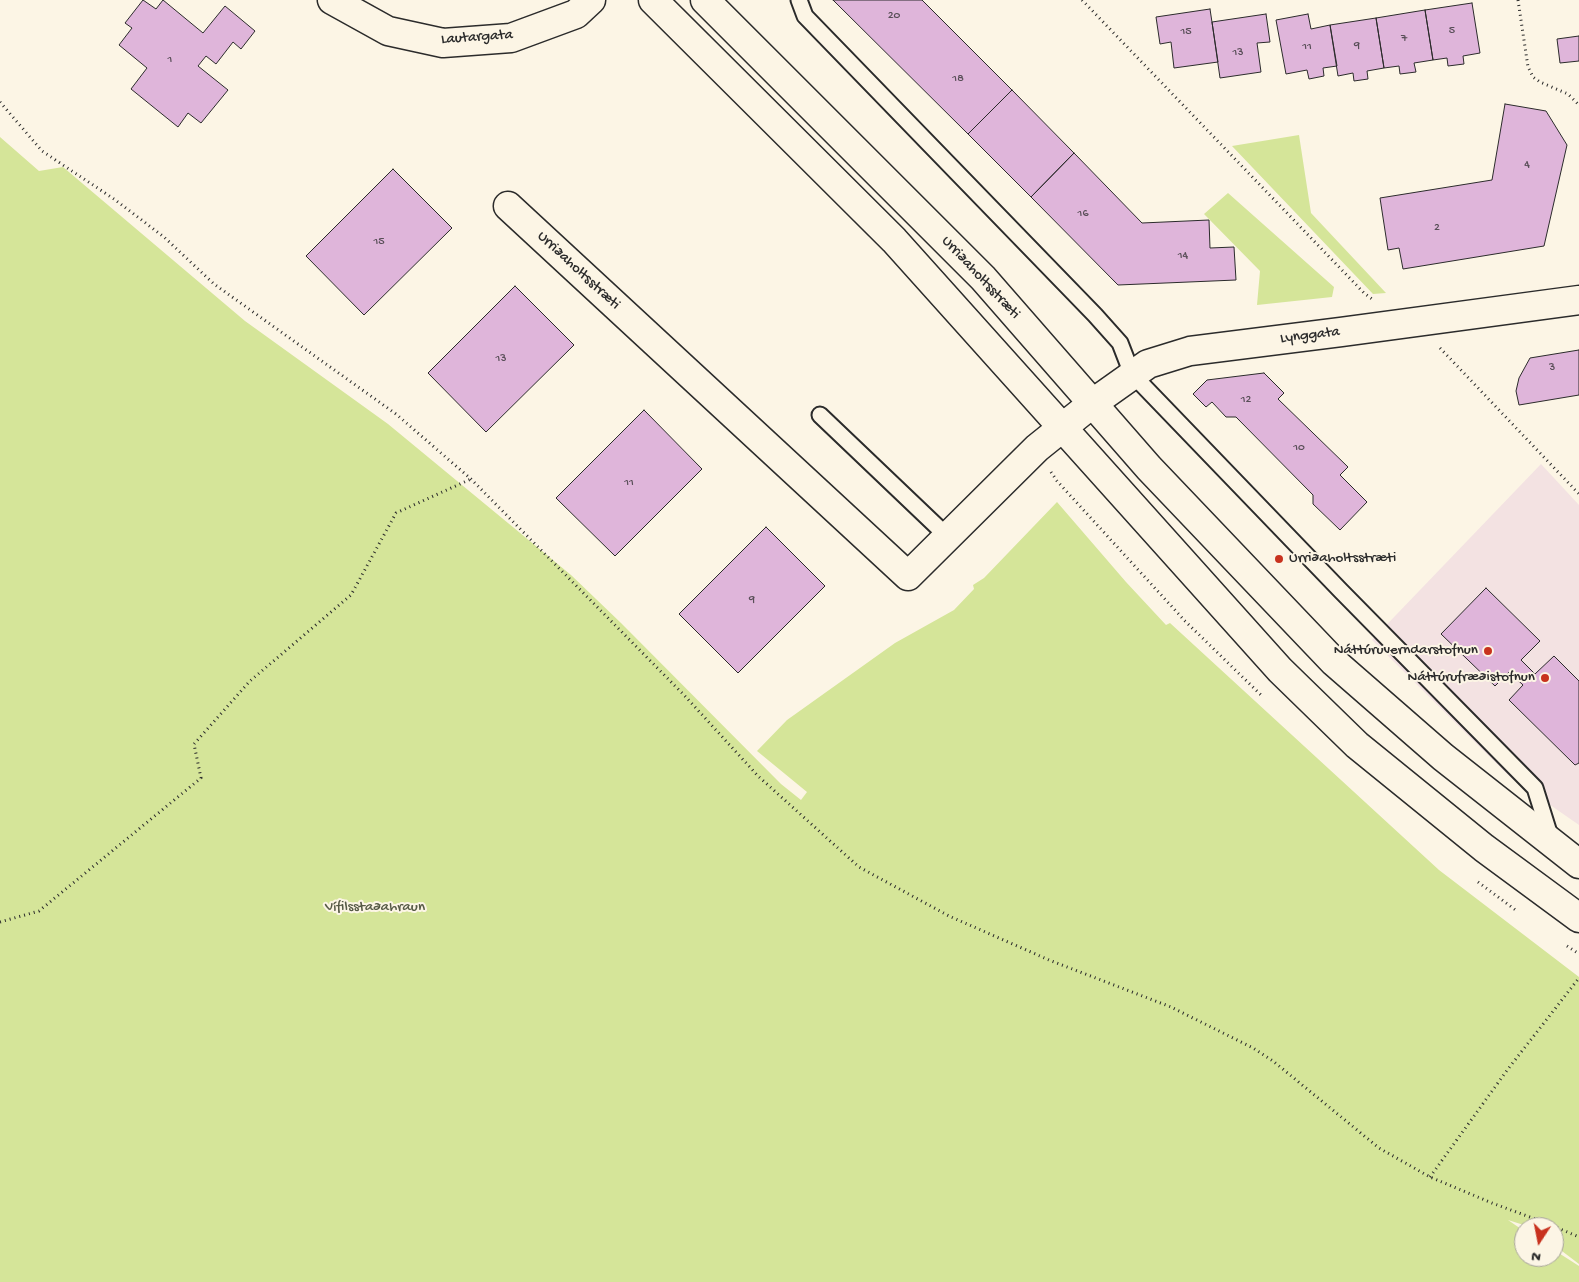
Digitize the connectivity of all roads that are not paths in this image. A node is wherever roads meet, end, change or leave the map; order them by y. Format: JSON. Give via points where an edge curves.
{"nodes":[{"id":1,"x":332,"y":0,"type":"edge"},
{"id":2,"x":591,"y":0,"type":"edge"},
{"id":3,"x":653,"y":0,"type":"edge"},
{"id":4,"x":705,"y":0,"type":"edge"},
{"id":5,"x":799,"y":0,"type":"edge"},
{"id":6,"x":508,"y":206,"type":"dead end"},
{"id":7,"x":1579,"y":300,"type":"edge"},
{"id":8,"x":1132,"y":374,"type":"junction"},
{"id":9,"x":1093,"y":403,"type":"junction"},
{"id":10,"x":820,"y":415,"type":"dead end"},
{"id":11,"x":1062,"y":427,"type":"junction"},
{"id":12,"x":948,"y":537,"type":"junction"},
{"id":13,"x":1553,"y":845,"type":"junction"},
{"id":14,"x":1579,"y":864,"type":"edge"},
{"id":15,"x":1579,"y":918,"type":"edge"}],
"edges":[{"from":1,"to":2,"type":"street","name":"Lautargata","via":[[388,31],[443,43],[511,38],[576,14]]},
{"from":3,"to":11,"type":"street","via":[[894,240]]},
{"from":4,"to":9,"type":"street","name":"Urriðaholtsstræti","via":[[983,278]]},
{"from":5,"to":8,"type":"lane","via":[[806,16],[1095,314],[1120,343]]},
{"from":6,"to":12,"type":"street","name":"Urriðaholtsstræti","via":[[908,576]]},
{"from":7,"to":8,"type":"street","name":"Lynggata","via":[[1190,351],[1148,364]]},
{"from":8,"to":9,"type":"street","name":"Lynggata"},
{"from":8,"to":13,"type":"lane","via":[[1535,788]]},
{"from":9,"to":11,"type":"street","name":"Lynggata"},
{"from":9,"to":13,"type":"street","name":"Urriðaholtsstræti","via":[[1149,468],[1334,662],[1443,757]]},
{"from":10,"to":12,"type":"lane"},
{"from":11,"to":12,"type":"street","name":"Urriðaholtsstræti"},
{"from":11,"to":15,"type":"street","via":[[1280,670],[1350,738],[1484,848]]},
{"from":13,"to":14,"type":"street","name":"Urriðaholtsstræti"}]}
